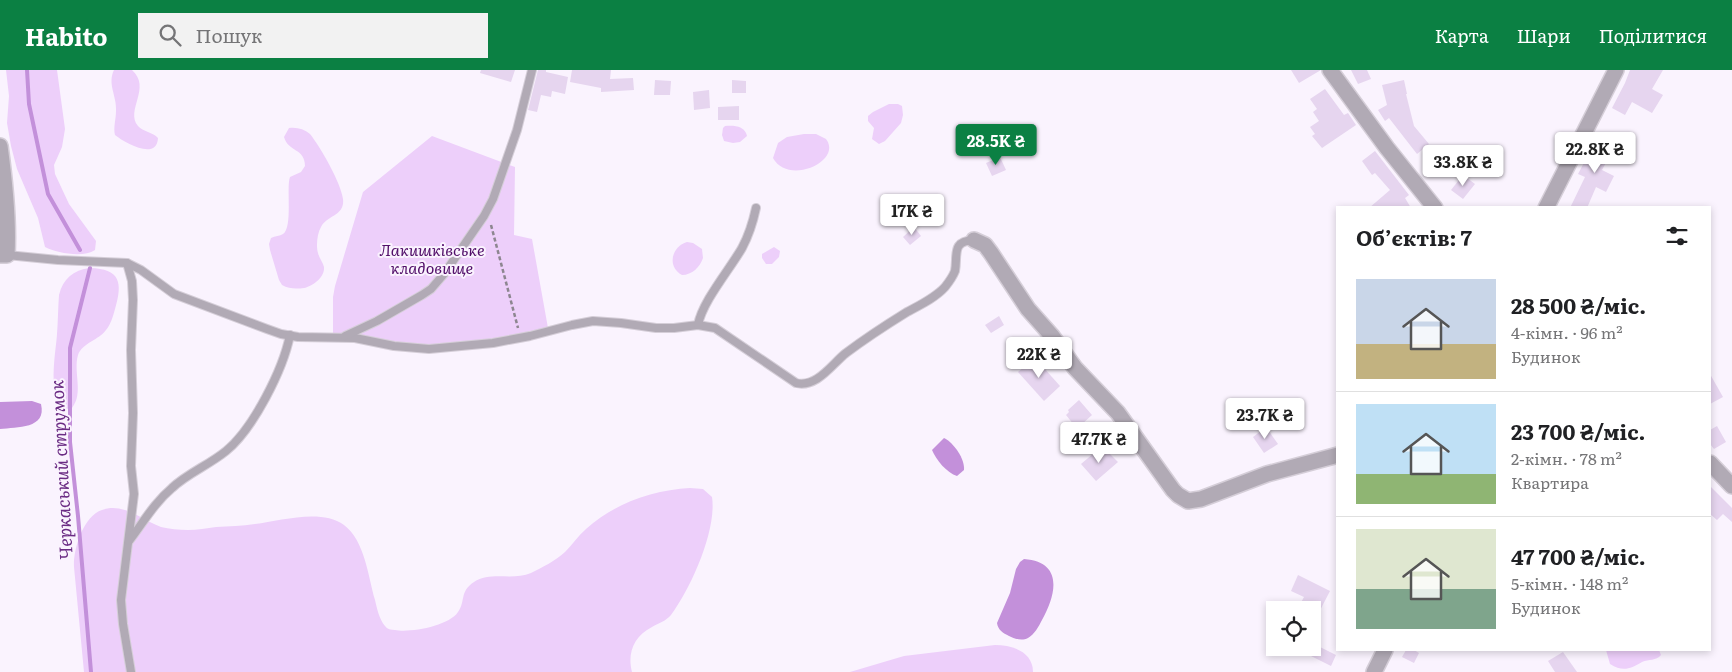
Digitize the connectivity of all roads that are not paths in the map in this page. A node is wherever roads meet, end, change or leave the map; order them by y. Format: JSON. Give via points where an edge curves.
{"nodes":[{"id":1,"x":532,"y":70,"type":"edge"},
{"id":2,"x":1330,"y":70,"type":"edge"},
{"id":3,"x":1616,"y":70,"type":"edge"},
{"id":4,"x":0,"y":146,"type":"edge"},
{"id":5,"x":1433,"y":206,"type":"edge"},
{"id":6,"x":1547,"y":206,"type":"edge"},
{"id":7,"x":756,"y":208,"type":"dead end"},
{"id":8,"x":974,"y":240,"type":"joint"},
{"id":9,"x":3,"y":255,"type":"edge"},
{"id":10,"x":127,"y":263,"type":"junction"},
{"id":11,"x":698,"y":325,"type":"junction"},
{"id":12,"x":290,"y":335,"type":"junction"},
{"id":13,"x":342,"y":337,"type":"junction"},
{"id":14,"x":1336,"y":456,"type":"edge"},
{"id":15,"x":1711,"y":464,"type":"edge"},
{"id":16,"x":1732,"y":486,"type":"edge"},
{"id":17,"x":128,"y":542,"type":"junction"},
{"id":18,"x":1384,"y":651,"type":"edge"},
{"id":19,"x":131,"y":672,"type":"edge"},
{"id":20,"x":1374,"y":672,"type":"edge"}],
"edges":[{"from":1,"to":13,"type":"lane","via":[[514,142],[498,186],[488,208],[444,274],[431,289],[377,321]]},
{"from":2,"to":5,"type":"street"},
{"from":3,"to":6,"type":"street"},
{"from":4,"to":9,"type":"street","via":[[7,230]]},
{"from":7,"to":11,"type":"lane","via":[[742,249],[713,293]]},
{"from":8,"to":11,"type":"lane","via":[[959,245],[954,274],[938,293],[858,345],[809,383],[796,383],[715,328]]},
{"from":8,"to":14,"type":"street","via":[[992,253],[1034,316],[1075,368],[1114,408],[1167,483],[1183,499],[1201,500],[1267,474]]},
{"from":9,"to":10,"type":"lane"},
{"from":10,"to":12,"type":"lane","via":[[174,294]]},
{"from":10,"to":17,"type":"lane","via":[[133,300],[131,466],[134,494]]},
{"from":11,"to":13,"type":"lane","via":[[666,329],[593,321],[493,344],[429,349]]},
{"from":12,"to":13,"type":"lane"},
{"from":12,"to":17,"type":"lane","via":[[277,374],[239,438],[218,457],[173,487],[149,512]]},
{"from":15,"to":16,"type":"street"},
{"from":17,"to":19,"type":"lane","via":[[120,600]]},
{"from":18,"to":20,"type":"street"}]}
